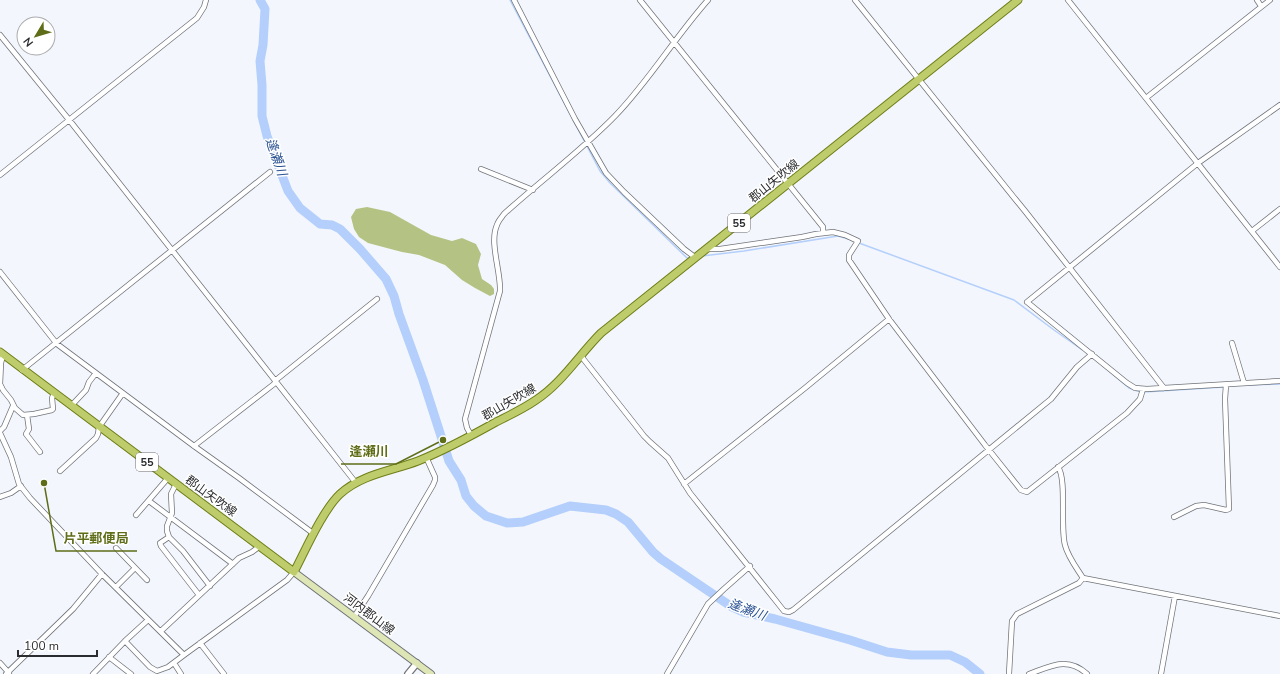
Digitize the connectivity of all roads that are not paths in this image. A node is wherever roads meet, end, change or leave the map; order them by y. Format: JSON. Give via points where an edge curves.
{"nodes":[{"id":1,"x":206,"y":0,"type":"edge"},
{"id":2,"x":514,"y":0,"type":"edge"},
{"id":3,"x":640,"y":0,"type":"edge"},
{"id":4,"x":708,"y":0,"type":"edge"},
{"id":5,"x":855,"y":0,"type":"edge"},
{"id":6,"x":1018,"y":0,"type":"edge"},
{"id":7,"x":1068,"y":0,"type":"edge"},
{"id":8,"x":1257,"y":0,"type":"edge"},
{"id":9,"x":1270,"y":0,"type":"edge"},
{"id":10,"x":1261,"y":6,"type":"junction"},
{"id":11,"x":0,"y":35,"type":"edge"},
{"id":12,"x":674,"y":42,"type":"junction"},
{"id":13,"x":919,"y":78,"type":"junction"},
{"id":14,"x":1146,"y":98,"type":"junction"},
{"id":15,"x":1280,"y":105,"type":"edge"},
{"id":16,"x":70,"y":120,"type":"junction"},
{"id":17,"x":588,"y":142,"type":"junction"},
{"id":18,"x":1198,"y":163,"type":"junction"},
{"id":19,"x":481,"y":169,"type":"dead end"},
{"id":20,"x":270,"y":172,"type":"dead end"},
{"id":21,"x":0,"y":175,"type":"edge"},
{"id":22,"x":788,"y":183,"type":"junction"},
{"id":23,"x":533,"y":190,"type":"junction"},
{"id":24,"x":1280,"y":209,"type":"edge"},
{"id":25,"x":1252,"y":231,"type":"junction"},
{"id":26,"x":823,"y":233,"type":"junction"},
{"id":27,"x":707,"y":249,"type":"junction"},
{"id":28,"x":172,"y":251,"type":"junction"},
{"id":29,"x":696,"y":258,"type":"junction"},
{"id":30,"x":1280,"y":267,"type":"edge"},
{"id":31,"x":1069,"y":268,"type":"junction"},
{"id":32,"x":0,"y":272,"type":"edge"},
{"id":33,"x":377,"y":299,"type":"dead end"},
{"id":34,"x":889,"y":319,"type":"junction"},
{"id":35,"x":55,"y":343,"type":"junction"},
{"id":36,"x":1232,"y":343,"type":"dead end"},
{"id":37,"x":2,"y":354,"type":"edge"},
{"id":38,"x":1092,"y":354,"type":"junction"},
{"id":39,"x":581,"y":356,"type":"junction"},
{"id":40,"x":22,"y":370,"type":"junction"},
{"id":41,"x":96,"y":373,"type":"junction"},
{"id":42,"x":275,"y":381,"type":"junction"},
{"id":43,"x":1280,"y":381,"type":"edge"},
{"id":44,"x":1244,"y":383,"type":"junction"},
{"id":45,"x":1226,"y":384,"type":"junction"},
{"id":46,"x":1164,"y":388,"type":"junction"},
{"id":47,"x":1143,"y":389,"type":"junction"},
{"id":48,"x":54,"y":393,"type":"junction"},
{"id":49,"x":123,"y":393,"type":"junction"},
{"id":50,"x":13,"y":406,"type":"junction"},
{"id":51,"x":71,"y":406,"type":"junction"},
{"id":52,"x":27,"y":415,"type":"junction"},
{"id":53,"x":100,"y":427,"type":"junction"},
{"id":54,"x":0,"y":432,"type":"edge"},
{"id":55,"x":471,"y":435,"type":"junction"},
{"id":56,"x":194,"y":446,"type":"junction"},
{"id":57,"x":990,"y":450,"type":"junction"},
{"id":58,"x":40,"y":452,"type":"dead end"},
{"id":59,"x":427,"y":457,"type":"junction"},
{"id":60,"x":1058,"y":467,"type":"junction"},
{"id":61,"x":60,"y":470,"type":"dead end"},
{"id":62,"x":168,"y":478,"type":"junction"},
{"id":63,"x":356,"y":483,"type":"junction"},
{"id":64,"x":176,"y":484,"type":"junction"},
{"id":65,"x":684,"y":484,"type":"junction"},
{"id":66,"x":20,"y":486,"type":"junction"},
{"id":67,"x":0,"y":497,"type":"edge"},
{"id":68,"x":149,"y":501,"type":"junction"},
{"id":69,"x":136,"y":515,"type":"dead end"},
{"id":70,"x":171,"y":517,"type":"junction"},
{"id":71,"x":1174,"y":517,"type":"dead end"},
{"id":72,"x":314,"y":534,"type":"junction"},
{"id":73,"x":169,"y":537,"type":"junction"},
{"id":74,"x":260,"y":546,"type":"junction"},
{"id":75,"x":116,"y":548,"type":"dead end"},
{"id":76,"x":233,"y":564,"type":"junction"},
{"id":77,"x":750,"y":566,"type":"junction"},
{"id":78,"x":135,"y":568,"type":"junction"},
{"id":79,"x":294,"y":572,"type":"junction"},
{"id":80,"x":102,"y":574,"type":"junction"},
{"id":81,"x":1083,"y":578,"type":"junction"},
{"id":82,"x":147,"y":580,"type":"dead end"},
{"id":83,"x":210,"y":586,"type":"junction"},
{"id":84,"x":116,"y":587,"type":"junction"},
{"id":85,"x":199,"y":595,"type":"junction"},
{"id":86,"x":1175,"y":596,"type":"junction"},
{"id":87,"x":354,"y":616,"type":"junction"},
{"id":88,"x":1280,"y":616,"type":"edge"},
{"id":89,"x":148,"y":620,"type":"junction"},
{"id":90,"x":161,"y":632,"type":"junction"},
{"id":91,"x":125,"y":641,"type":"junction"},
{"id":92,"x":200,"y":643,"type":"junction"},
{"id":93,"x":184,"y":654,"type":"junction"},
{"id":94,"x":109,"y":657,"type":"junction"},
{"id":95,"x":0,"y":663,"type":"edge"},
{"id":96,"x":174,"y":663,"type":"junction"},
{"id":97,"x":417,"y":663,"type":"junction"},
{"id":98,"x":8,"y":673,"type":"edge"},
{"id":99,"x":93,"y":674,"type":"edge"},
{"id":100,"x":131,"y":674,"type":"edge"},
{"id":101,"x":181,"y":674,"type":"edge"},
{"id":102,"x":224,"y":674,"type":"edge"},
{"id":103,"x":408,"y":674,"type":"edge"},
{"id":104,"x":431,"y":674,"type":"edge"},
{"id":105,"x":667,"y":674,"type":"edge"},
{"id":106,"x":1009,"y":674,"type":"edge"},
{"id":107,"x":1029,"y":674,"type":"edge"},
{"id":108,"x":1087,"y":674,"type":"edge"},
{"id":109,"x":1161,"y":674,"type":"edge"}],
"edges":[{"from":1,"to":16,"type":"street","via":[[197,18]]},
{"from":2,"to":17,"type":"street"},
{"from":3,"to":12,"type":"street"},
{"from":4,"to":12,"type":"street"},
{"from":5,"to":13,"type":"street"},
{"from":6,"to":13,"type":"main road","name":"郡山矢吹線","number":"55"},
{"from":7,"to":14,"type":"street"},
{"from":8,"to":10,"type":"street"},
{"from":9,"to":10,"type":"street"},
{"from":10,"to":14,"type":"street"},
{"from":11,"to":16,"type":"street"},
{"from":12,"to":17,"type":"street","via":[[616,115]]},
{"from":12,"to":22,"type":"street"},
{"from":13,"to":22,"type":"main road","name":"郡山矢吹線","number":"55"},
{"from":13,"to":31,"type":"street"},
{"from":14,"to":18,"type":"street"},
{"from":15,"to":18,"type":"street"},
{"from":16,"to":21,"type":"street"},
{"from":16,"to":28,"type":"street"},
{"from":17,"to":23,"type":"street"},
{"from":17,"to":29,"type":"street","via":[[606,173],[640,208]]},
{"from":18,"to":25,"type":"street"},
{"from":18,"to":31,"type":"street"},
{"from":19,"to":23,"type":"street"},
{"from":20,"to":28,"type":"street"},
{"from":22,"to":26,"type":"street","via":[[823,227]]},
{"from":22,"to":27,"type":"main road","name":"郡山矢吹線","number":"55"},
{"from":23,"to":55,"type":"street","via":[[504,214],[496,226],[494,246],[500,291],[465,419]]},
{"from":24,"to":25,"type":"street"},
{"from":25,"to":30,"type":"street"},
{"from":26,"to":27,"type":"street"},
{"from":26,"to":34,"type":"street","via":[[833,232],[858,241],[849,255],[849,260]]},
{"from":27,"to":29,"type":"main road","name":"郡山矢吹線","number":"55"},
{"from":28,"to":35,"type":"street"},
{"from":28,"to":42,"type":"street"},
{"from":29,"to":39,"type":"main road","name":"郡山矢吹線","number":"55","via":[[601,333]]},
{"from":31,"to":38,"type":"street","via":[[1027,302]]},
{"from":31,"to":46,"type":"street"},
{"from":32,"to":35,"type":"street"},
{"from":33,"to":42,"type":"street"},
{"from":34,"to":57,"type":"street"},
{"from":34,"to":65,"type":"street"},
{"from":35,"to":40,"type":"street"},
{"from":35,"to":41,"type":"street"},
{"from":36,"to":44,"type":"street"},
{"from":37,"to":40,"type":"main road","name":"郡山矢吹線","number":"55"},
{"from":37,"to":50,"type":"street","via":[[0,384]]},
{"from":38,"to":47,"type":"street","via":[[1127,383]]},
{"from":38,"to":57,"type":"street","via":[[1077,367],[1051,399]]},
{"from":39,"to":55,"type":"main road","name":"郡山矢吹線","number":"55","via":[[543,396]]},
{"from":39,"to":65,"type":"street","via":[[644,436],[668,458]]},
{"from":40,"to":48,"type":"main road","name":"郡山矢吹線","number":"55"},
{"from":41,"to":49,"type":"street"},
{"from":41,"to":51,"type":"street","via":[[86,390]]},
{"from":42,"to":56,"type":"street"},
{"from":42,"to":63,"type":"street"},
{"from":43,"to":44,"type":"street"},
{"from":44,"to":45,"type":"street"},
{"from":45,"to":46,"type":"street"},
{"from":45,"to":71,"type":"street","via":[[1229,508],[1226,510],[1204,505],[1196,506]]},
{"from":46,"to":47,"type":"street"},
{"from":47,"to":60,"type":"street","via":[[1140,400],[1133,408]]},
{"from":48,"to":51,"type":"main road","name":"郡山矢吹線","number":"55"},
{"from":48,"to":52,"type":"street","via":[[52,410]]},
{"from":49,"to":53,"type":"street"},
{"from":49,"to":56,"type":"street"},
{"from":50,"to":52,"type":"street","via":[[20,413]]},
{"from":50,"to":54,"type":"street"},
{"from":51,"to":53,"type":"main road","name":"郡山矢吹線","number":"55"},
{"from":52,"to":58,"type":"street","via":[[29,427],[26,434]]},
{"from":53,"to":61,"type":"street","via":[[96,438]]},
{"from":53,"to":62,"type":"main road","name":"郡山矢吹線","number":"55"},
{"from":54,"to":66,"type":"street"},
{"from":55,"to":59,"type":"main road","name":"郡山矢吹線","number":"55"},
{"from":56,"to":72,"type":"street"},
{"from":57,"to":60,"type":"street","via":[[1025,492]]},
{"from":57,"to":77,"type":"street","via":[[791,612],[784,611]]},
{"from":59,"to":63,"type":"main road","name":"郡山矢吹線","number":"55"},
{"from":59,"to":87,"type":"street","via":[[435,477],[433,485]]},
{"from":60,"to":81,"type":"street","via":[[1062,480],[1064,544]]},
{"from":62,"to":64,"type":"main road","name":"郡山矢吹線","number":"55"},
{"from":62,"to":68,"type":"street"},
{"from":63,"to":72,"type":"main road","name":"郡山矢吹線","number":"55","via":[[334,501]]},
{"from":64,"to":70,"type":"street","via":[[171,494]]},
{"from":64,"to":74,"type":"main road","name":"郡山矢吹線","number":"55"},
{"from":65,"to":77,"type":"street"},
{"from":66,"to":67,"type":"street"},
{"from":66,"to":80,"type":"street"},
{"from":68,"to":69,"type":"street"},
{"from":68,"to":70,"type":"street"},
{"from":70,"to":73,"type":"street","via":[[167,529]]},
{"from":70,"to":76,"type":"street"},
{"from":72,"to":79,"type":"main road","name":"郡山矢吹線","number":"55"},
{"from":73,"to":83,"type":"street"},
{"from":73,"to":85,"type":"street","via":[[160,543],[161,546]]},
{"from":74,"to":76,"type":"street"},
{"from":74,"to":79,"type":"main road","name":"郡山矢吹線","number":"55"},
{"from":75,"to":78,"type":"street"},
{"from":76,"to":83,"type":"street"},
{"from":77,"to":105,"type":"street","via":[[708,604]]},
{"from":78,"to":82,"type":"street"},
{"from":78,"to":84,"type":"street"},
{"from":79,"to":87,"type":"main road","name":"河内郡山線"},
{"from":79,"to":92,"type":"street","via":[[287,580]]},
{"from":80,"to":84,"type":"street"},
{"from":80,"to":98,"type":"street","via":[[73,609]]},
{"from":81,"to":86,"type":"street"},
{"from":81,"to":106,"type":"street","via":[[1079,583],[1015,615],[1012,621]]},
{"from":83,"to":85,"type":"street"},
{"from":84,"to":89,"type":"street"},
{"from":85,"to":90,"type":"street"},
{"from":86,"to":88,"type":"street"},
{"from":86,"to":109,"type":"street"},
{"from":87,"to":97,"type":"main road","name":"河内郡山線"},
{"from":89,"to":90,"type":"street"},
{"from":89,"to":91,"type":"street"},
{"from":90,"to":93,"type":"street"},
{"from":91,"to":94,"type":"street"},
{"from":91,"to":96,"type":"street","via":[[153,669],[161,670]]},
{"from":92,"to":93,"type":"street"},
{"from":92,"to":102,"type":"street"},
{"from":93,"to":96,"type":"street"},
{"from":94,"to":99,"type":"street"},
{"from":94,"to":100,"type":"street"},
{"from":95,"to":98,"type":"street"},
{"from":96,"to":101,"type":"street"},
{"from":97,"to":103,"type":"street"},
{"from":97,"to":104,"type":"main road","name":"河内郡山線"},
{"from":107,"to":108,"type":"street","via":[[1064,664],[1076,665]]}]}
